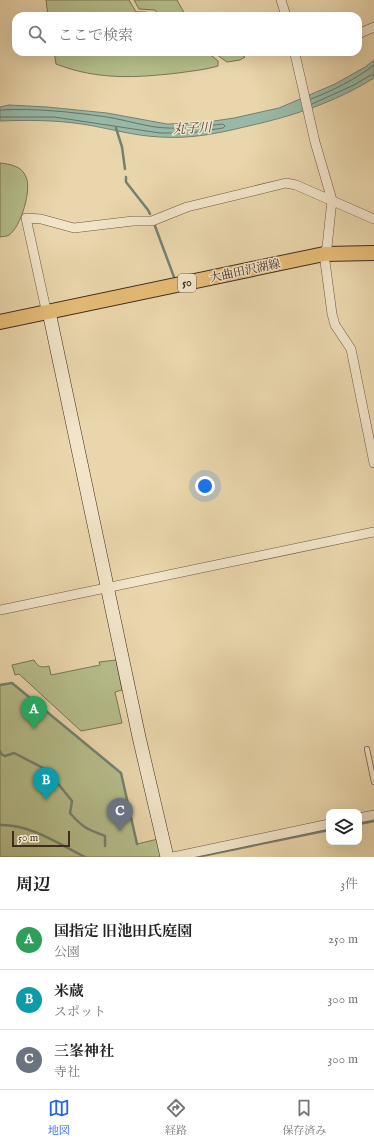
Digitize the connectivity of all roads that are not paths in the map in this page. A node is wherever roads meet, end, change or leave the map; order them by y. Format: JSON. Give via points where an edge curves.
{"nodes":[{"id":1,"x":281,"y":0,"type":"edge"},
{"id":2,"x":285,"y":12,"type":"edge"},
{"id":3,"x":374,"y":27,"type":"edge"},
{"id":4,"x":362,"y":32,"type":"edge"},
{"id":5,"x":297,"y":56,"type":"edge"},
{"id":6,"x":332,"y":200,"type":"junction"},
{"id":7,"x":374,"y":219,"type":"edge"},
{"id":8,"x":374,"y":253,"type":"edge"},
{"id":9,"x":324,"y":254,"type":"junction"},
{"id":10,"x":49,"y":312,"type":"junction"},
{"id":11,"x":0,"y":322,"type":"edge"},
{"id":12,"x":374,"y":464,"type":"edge"},
{"id":13,"x":374,"y":532,"type":"edge"},
{"id":14,"x":107,"y":588,"type":"junction"},
{"id":15,"x":0,"y":610,"type":"edge"},
{"id":16,"x":367,"y":749,"type":"dead end"},
{"id":17,"x":374,"y":782,"type":"edge"},
{"id":18,"x":374,"y":815,"type":"edge"},
{"id":19,"x":362,"y":817,"type":"edge"},
{"id":20,"x":326,"y":825,"type":"edge"},
{"id":21,"x":167,"y":857,"type":"edge"},
{"id":22,"x":173,"y":857,"type":"edge"}],
"edges":[{"from":1,"to":2,"type":"street"},
{"from":3,"to":4,"type":"street"},
{"from":5,"to":6,"type":"street","via":[[314,137]]},
{"from":6,"to":7,"type":"street"},
{"from":6,"to":9,"type":"street"},
{"from":6,"to":10,"type":"street","via":[[286,183],[187,207],[152,220],[74,228],[41,219],[26,218],[45,305]]},
{"from":8,"to":9,"type":"main road","name":"大曲田沢湖線","number":"50"},
{"from":9,"to":10,"type":"main road","name":"大曲田沢湖線","number":"50"},
{"from":9,"to":12,"type":"street","via":[[332,314],[335,325],[351,349]]},
{"from":10,"to":11,"type":"main road","name":"大曲田沢湖線","number":"50"},
{"from":10,"to":14,"type":"street"},
{"from":13,"to":14,"type":"street"},
{"from":14,"to":15,"type":"street"},
{"from":14,"to":21,"type":"street"},
{"from":16,"to":17,"type":"lane"},
{"from":18,"to":19,"type":"street"},
{"from":20,"to":22,"type":"street"}]}
